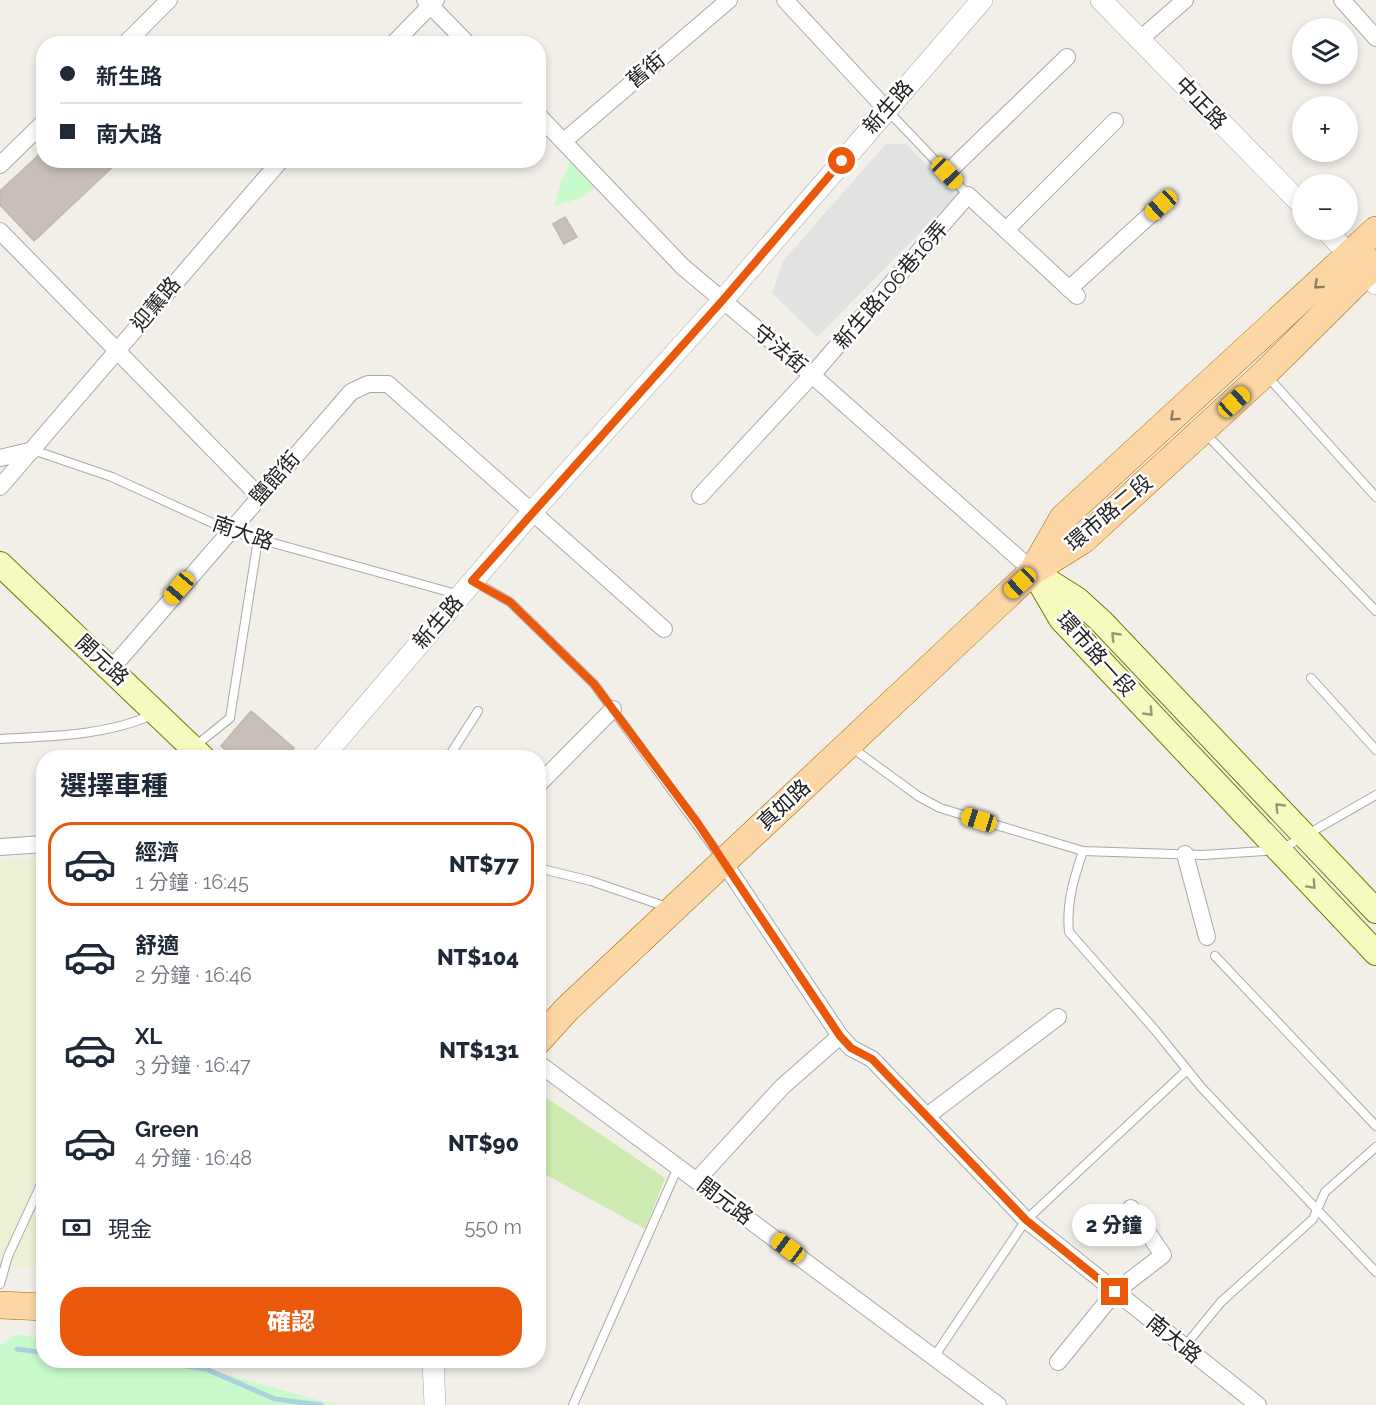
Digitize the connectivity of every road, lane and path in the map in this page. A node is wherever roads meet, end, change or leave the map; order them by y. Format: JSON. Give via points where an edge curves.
{"nodes":[{"id":1,"x":169,"y":0,"type":"edge"},
{"id":2,"x":729,"y":0,"type":"edge"},
{"id":3,"x":785,"y":0,"type":"edge"},
{"id":4,"x":982,"y":0,"type":"edge"},
{"id":5,"x":1101,"y":0,"type":"edge"},
{"id":6,"x":1185,"y":0,"type":"edge"},
{"id":7,"x":1342,"y":0,"type":"edge"},
{"id":8,"x":430,"y":2,"type":"edge"},
{"id":9,"x":133,"y":36,"type":"edge"},
{"id":10,"x":400,"y":36,"type":"edge"},
{"id":11,"x":461,"y":36,"type":"edge"},
{"id":12,"x":1376,"y":38,"type":"edge"},
{"id":13,"x":1139,"y":40,"type":"junction"},
{"id":14,"x":1067,"y":57,"type":"dead end"},
{"id":15,"x":886,"y":109,"type":"junction"},
{"id":16,"x":1115,"y":121,"type":"dead end"},
{"id":17,"x":546,"y":123,"type":"edge"},
{"id":18,"x":36,"y":131,"type":"edge"},
{"id":19,"x":564,"y":141,"type":"junction"},
{"id":20,"x":0,"y":165,"type":"edge"},
{"id":21,"x":274,"y":168,"type":"edge"},
{"id":22,"x":947,"y":173,"type":"junction"},
{"id":23,"x":968,"y":195,"type":"junction"},
{"id":24,"x":1292,"y":196,"type":"edge"},
{"id":25,"x":1161,"y":205,"type":"dead end"},
{"id":26,"x":1006,"y":230,"type":"junction"},
{"id":27,"x":1376,"y":230,"type":"edge"},
{"id":28,"x":0,"y":231,"type":"edge"},
{"id":29,"x":1337,"y":240,"type":"edge"},
{"id":30,"x":1367,"y":269,"type":"edge"},
{"id":31,"x":722,"y":301,"type":"junction"},
{"id":32,"x":117,"y":350,"type":"junction"},
{"id":33,"x":1265,"y":373,"type":"junction"},
{"id":34,"x":812,"y":375,"type":"junction"},
{"id":35,"x":1203,"y":430,"type":"junction"},
{"id":36,"x":33,"y":450,"type":"junction"},
{"id":37,"x":0,"y":458,"type":"edge"},
{"id":38,"x":0,"y":487,"type":"edge"},
{"id":39,"x":259,"y":496,"type":"junction"},
{"id":40,"x":700,"y":496,"type":"dead end"},
{"id":41,"x":1376,"y":497,"type":"edge"},
{"id":42,"x":532,"y":512,"type":"junction"},
{"id":43,"x":230,"y":531,"type":"junction"},
{"id":44,"x":258,"y":539,"type":"junction"},
{"id":45,"x":0,"y":564,"type":"edge"},
{"id":46,"x":1033,"y":571,"type":"junction"},
{"id":47,"x":466,"y":588,"type":"junction"},
{"id":48,"x":1376,"y":611,"type":"edge"},
{"id":49,"x":664,"y":629,"type":"dead end"},
{"id":50,"x":111,"y":669,"type":"junction"},
{"id":51,"x":1311,"y":678,"type":"dead end"},
{"id":52,"x":613,"y":709,"type":"junction"},
{"id":53,"x":478,"y":711,"type":"dead end"},
{"id":54,"x":158,"y":712,"type":"junction"},
{"id":55,"x":0,"y":739,"type":"edge"},
{"id":56,"x":848,"y":746,"type":"junction"},
{"id":57,"x":196,"y":750,"type":"edge"},
{"id":58,"x":200,"y":750,"type":"edge"},
{"id":59,"x":331,"y":750,"type":"edge"},
{"id":60,"x":452,"y":750,"type":"edge"},
{"id":61,"x":1376,"y":750,"type":"edge"},
{"id":62,"x":546,"y":777,"type":"edge"},
{"id":63,"x":1376,"y":795,"type":"edge"},
{"id":64,"x":1304,"y":834,"type":"junction"},
{"id":65,"x":36,"y":845,"type":"edge"},
{"id":66,"x":0,"y":847,"type":"edge"},
{"id":67,"x":1083,"y":850,"type":"junction"},
{"id":68,"x":1280,"y":850,"type":"junction"},
{"id":69,"x":1185,"y":854,"type":"junction"},
{"id":70,"x":723,"y":861,"type":"junction"},
{"id":71,"x":546,"y":870,"type":"edge"},
{"id":72,"x":673,"y":909,"type":"junction"},
{"id":73,"x":1376,"y":912,"type":"edge"},
{"id":74,"x":1207,"y":937,"type":"dead end"},
{"id":75,"x":1376,"y":953,"type":"edge"},
{"id":76,"x":1215,"y":956,"type":"dead end"},
{"id":77,"x":1058,"y":1017,"type":"dead end"},
{"id":78,"x":546,"y":1032,"type":"edge"},
{"id":79,"x":840,"y":1036,"type":"junction"},
{"id":80,"x":546,"y":1069,"type":"edge"},
{"id":81,"x":1187,"y":1070,"type":"junction"},
{"id":82,"x":927,"y":1116,"type":"junction"},
{"id":83,"x":1376,"y":1126,"type":"edge"},
{"id":84,"x":1376,"y":1147,"type":"edge"},
{"id":85,"x":678,"y":1166,"type":"junction"},
{"id":86,"x":696,"y":1180,"type":"junction"},
{"id":87,"x":36,"y":1195,"type":"edge"},
{"id":88,"x":1131,"y":1208,"type":"dead end"},
{"id":89,"x":1318,"y":1208,"type":"junction"},
{"id":90,"x":1026,"y":1220,"type":"junction"},
{"id":91,"x":1376,"y":1272,"type":"edge"},
{"id":92,"x":0,"y":1284,"type":"edge"},
{"id":93,"x":1115,"y":1292,"type":"junction"},
{"id":94,"x":0,"y":1305,"type":"edge"},
{"id":95,"x":36,"y":1307,"type":"edge"},
{"id":96,"x":1184,"y":1347,"type":"junction"},
{"id":97,"x":934,"y":1357,"type":"junction"},
{"id":98,"x":1058,"y":1362,"type":"dead end"},
{"id":99,"x":433,"y":1368,"type":"edge"},
{"id":100,"x":435,"y":1405,"type":"edge"},
{"id":101,"x":573,"y":1405,"type":"edge"},
{"id":102,"x":998,"y":1405,"type":"edge"},
{"id":103,"x":1258,"y":1405,"type":"edge"}],
"edges":[{"from":1,"to":9,"type":"street"},
{"from":2,"to":19,"type":"street","name":"舊街"},
{"from":3,"to":15,"type":"street"},
{"from":4,"to":15,"type":"street","name":"新生路"},
{"from":5,"to":13,"type":"street","name":"中正路"},
{"from":6,"to":13,"type":"street"},
{"from":7,"to":12,"type":"street"},
{"from":8,"to":10,"type":"street"},
{"from":8,"to":11,"type":"street"},
{"from":13,"to":24,"type":"street","name":"中正路"},
{"from":14,"to":22,"type":"street"},
{"from":15,"to":22,"type":"lane"},
{"from":15,"to":31,"type":"street","name":"新生路"},
{"from":16,"to":26,"type":"street"},
{"from":17,"to":19,"type":"street","name":"守法街"},
{"from":18,"to":20,"type":"street"},
{"from":19,"to":31,"type":"street","name":"守法街","via":[[683,267]]},
{"from":21,"to":32,"type":"street","name":"迎薰路"},
{"from":22,"to":23,"type":"lane"},
{"from":23,"to":26,"type":"street"},
{"from":23,"to":34,"type":"street","name":"新生路106巷16弄"},
{"from":25,"to":26,"type":"street","via":[[1073,293]]},
{"from":27,"to":30,"type":"main road","name":"環市路二段"},
{"from":28,"to":32,"type":"street"},
{"from":29,"to":30,"type":"street"},
{"from":30,"to":33,"type":"main road","name":"環市路二段"},
{"from":30,"to":46,"type":"main road","name":"環市路二段","one_way":true,"via":[[1064,518]]},
{"from":31,"to":34,"type":"street","name":"守法街"},
{"from":31,"to":42,"type":"street","name":"新生路"},
{"from":32,"to":36,"type":"street","name":"迎薰路"},
{"from":32,"to":39,"type":"street"},
{"from":33,"to":35,"type":"main road","name":"環市路二段"},
{"from":33,"to":41,"type":"lane"},
{"from":34,"to":40,"type":"street","name":"新生路106巷16弄"},
{"from":34,"to":46,"type":"street","name":"守法街"},
{"from":35,"to":46,"type":"main road","name":"環市路二段","via":[[1083,540]]},
{"from":35,"to":48,"type":"lane"},
{"from":36,"to":37,"type":"street"},
{"from":36,"to":38,"type":"street","name":"迎薰路"},
{"from":36,"to":43,"type":"lane","name":"南大路","via":[[112,477]]},
{"from":39,"to":42,"type":"street","name":"鹽館街","via":[[351,392],[368,384],[388,384]]},
{"from":39,"to":43,"type":"street","name":"鹽館街"},
{"from":42,"to":47,"type":"street","name":"新生路"},
{"from":42,"to":49,"type":"street"},
{"from":43,"to":44,"type":"lane","name":"南大路"},
{"from":43,"to":50,"type":"street","name":"鹽館街"},
{"from":44,"to":47,"type":"lane","name":"南大路"},
{"from":44,"to":58,"type":"lane","via":[[230,718]]},
{"from":45,"to":50,"type":"main road","name":"開元路"},
{"from":46,"to":56,"type":"main road","name":"真如路"},
{"from":64,"to":46,"type":"main road","name":"環市路一段","one_way":true,"via":[[1101,621],[1078,600]]},
{"from":46,"to":68,"type":"main road","name":"環市路一段","one_way":true,"via":[[1061,619]]},
{"from":47,"to":52,"type":"lane","name":"南大路","via":[[518,609],[594,684]]},
{"from":47,"to":59,"type":"street","name":"新生路"},
{"from":50,"to":54,"type":"main road","name":"開元路"},
{"from":51,"to":61,"type":"lane"},
{"from":52,"to":62,"type":"street"},
{"from":52,"to":70,"type":"lane","name":"南大路"},
{"from":53,"to":60,"type":"lane"},
{"from":54,"to":55,"type":"lane","via":[[132,724],[77,734]]},
{"from":54,"to":57,"type":"main road","name":"開元路"},
{"from":56,"to":67,"type":"lane","via":[[940,808]]},
{"from":56,"to":70,"type":"main road","name":"真如路"},
{"from":63,"to":64,"type":"lane"},
{"from":64,"to":68,"type":"lane"},
{"from":64,"to":73,"type":"main road","name":"環市路一段"},
{"from":65,"to":66,"type":"street"},
{"from":67,"to":69,"type":"lane"},
{"from":67,"to":81,"type":"lane","via":[[1072,881],[1069,932]]},
{"from":68,"to":69,"type":"lane"},
{"from":68,"to":75,"type":"main road","name":"環市路一段","one_way":true},
{"from":69,"to":74,"type":"street"},
{"from":70,"to":72,"type":"main road","name":"真如路"},
{"from":70,"to":79,"type":"street","name":"南大路"},
{"from":71,"to":72,"type":"lane"},
{"from":72,"to":78,"type":"main road","name":"真如路"},
{"from":76,"to":83,"type":"lane"},
{"from":77,"to":82,"type":"street"},
{"from":79,"to":82,"type":"street","name":"南大路","via":[[851,1048],[872,1059]]},
{"from":79,"to":86,"type":"street","via":[[782,1087]]},
{"from":80,"to":85,"type":"street","name":"開元路"},
{"from":81,"to":89,"type":"lane"},
{"from":81,"to":90,"type":"lane"},
{"from":82,"to":90,"type":"street","name":"南大路"},
{"from":84,"to":89,"type":"lane","via":[[1325,1192]]},
{"from":85,"to":86,"type":"street","name":"開元路"},
{"from":85,"to":101,"type":"lane"},
{"from":86,"to":97,"type":"street","name":"開元路"},
{"from":87,"to":92,"type":"lane","via":[[8,1256]]},
{"from":88,"to":93,"type":"street","via":[[1163,1255]]},
{"from":89,"to":91,"type":"lane"},
{"from":89,"to":96,"type":"lane","via":[[1313,1219],[1221,1302]]},
{"from":90,"to":93,"type":"street","name":"南大路"},
{"from":90,"to":97,"type":"lane"},
{"from":93,"to":96,"type":"street","name":"南大路"},
{"from":93,"to":98,"type":"street"},
{"from":94,"to":95,"type":"main road"},
{"from":96,"to":103,"type":"street","name":"南大路"},
{"from":97,"to":102,"type":"street","name":"開元路"},
{"from":99,"to":100,"type":"street"}]}
